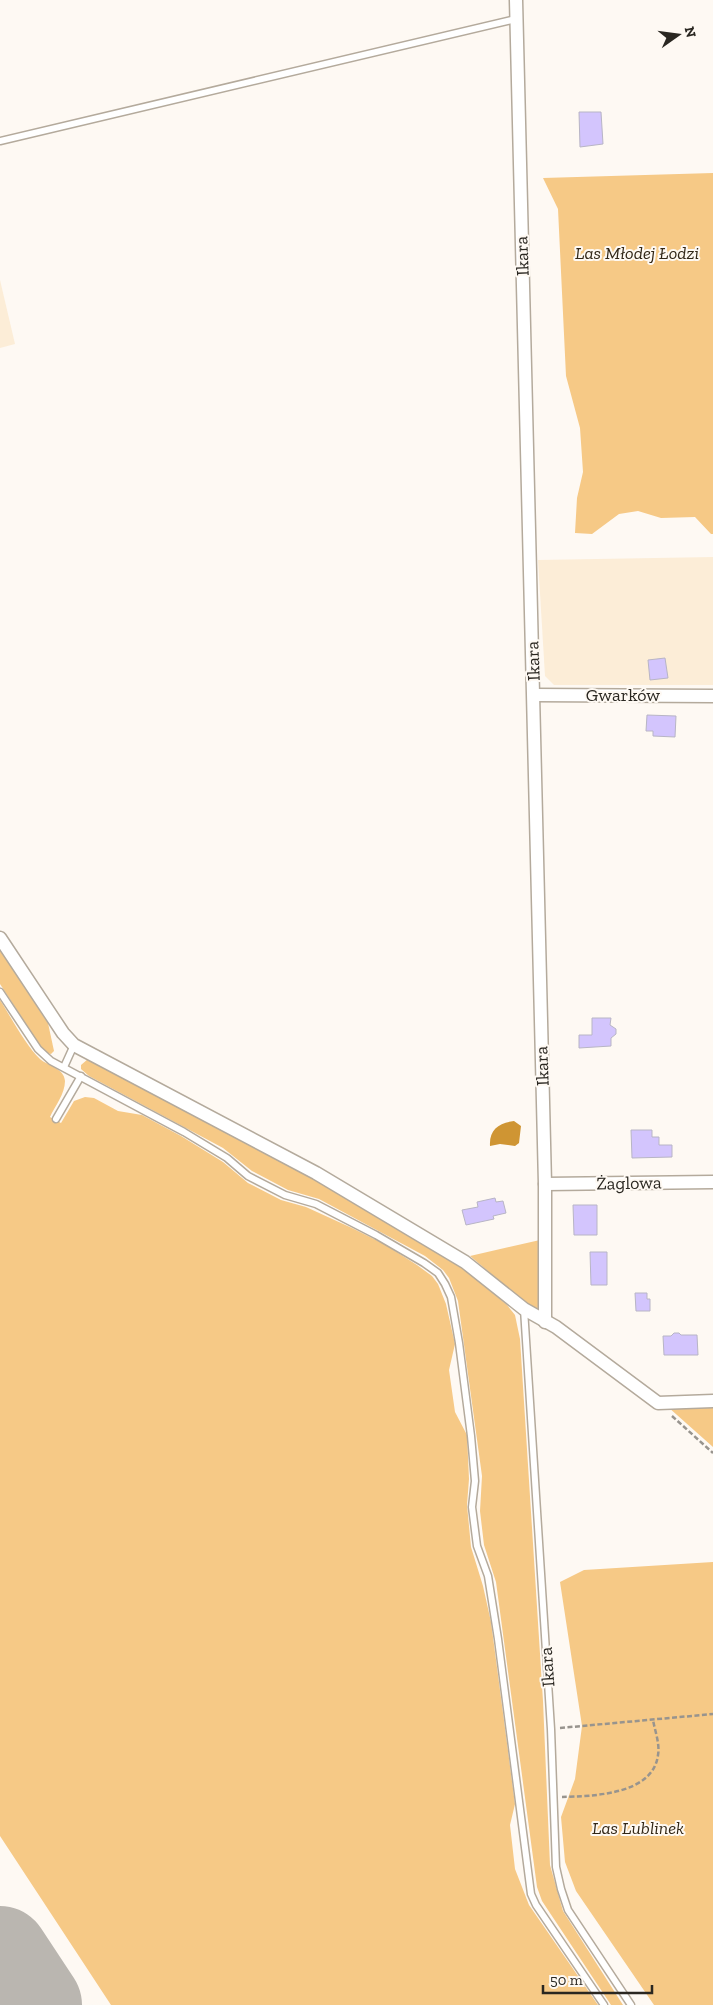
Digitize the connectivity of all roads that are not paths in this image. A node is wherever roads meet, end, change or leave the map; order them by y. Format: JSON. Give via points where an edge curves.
{"nodes":[{"id":1,"x":516,"y":0,"type":"edge"},
{"id":2,"x":516,"y":20,"type":"junction"},
{"id":3,"x":0,"y":141,"type":"edge"},
{"id":4,"x":534,"y":695,"type":"junction"},
{"id":5,"x":713,"y":696,"type":"edge"},
{"id":6,"x":0,"y":938,"type":"edge"},
{"id":7,"x":0,"y":992,"type":"edge"},
{"id":8,"x":74,"y":1044,"type":"junction"},
{"id":9,"x":64,"y":1067,"type":"junction"},
{"id":10,"x":80,"y":1076,"type":"junction"},
{"id":11,"x":56,"y":1119,"type":"dead end"},
{"id":12,"x":713,"y":1182,"type":"edge"},
{"id":13,"x":545,"y":1184,"type":"junction"},
{"id":14,"x":524,"y":1309,"type":"junction"},
{"id":15,"x":545,"y":1322,"type":"junction"},
{"id":16,"x":713,"y":1401,"type":"edge"},
{"id":17,"x":604,"y":2005,"type":"edge"},
{"id":18,"x":631,"y":2005,"type":"edge"}],
"edges":[{"from":1,"to":2,"type":"street","name":"Ikara"},
{"from":2,"to":3,"type":"lane"},
{"from":2,"to":4,"type":"street","name":"Ikara"},
{"from":4,"to":5,"type":"street","name":"Gwarków"},
{"from":4,"to":13,"type":"street","name":"Ikara"},
{"from":6,"to":8,"type":"street","via":[[63,1033]]},
{"from":7,"to":9,"type":"lane","via":[[38,1049]]},
{"from":8,"to":9,"type":"lane"},
{"from":8,"to":14,"type":"street","via":[[316,1173],[465,1262]]},
{"from":9,"to":10,"type":"lane"},
{"from":10,"to":11,"type":"lane"},
{"from":10,"to":17,"type":"lane","via":[[184,1132],[227,1158],[248,1176],[285,1195],[316,1204],[408,1254],[438,1273],[445,1284],[456,1325],[471,1436],[475,1481],[472,1507],[477,1546],[488,1576],[498,1639],[531,1894]]},
{"from":12,"to":13,"type":"street","name":"Żaglowa"},
{"from":13,"to":15,"type":"street","name":"Ikara"},
{"from":14,"to":15,"type":"street"},
{"from":14,"to":18,"type":"lane","name":"Ikara","via":[[551,1729],[556,1867],[566,1902],[577,1923]]},
{"from":15,"to":16,"type":"street","via":[[658,1403]]}]}
